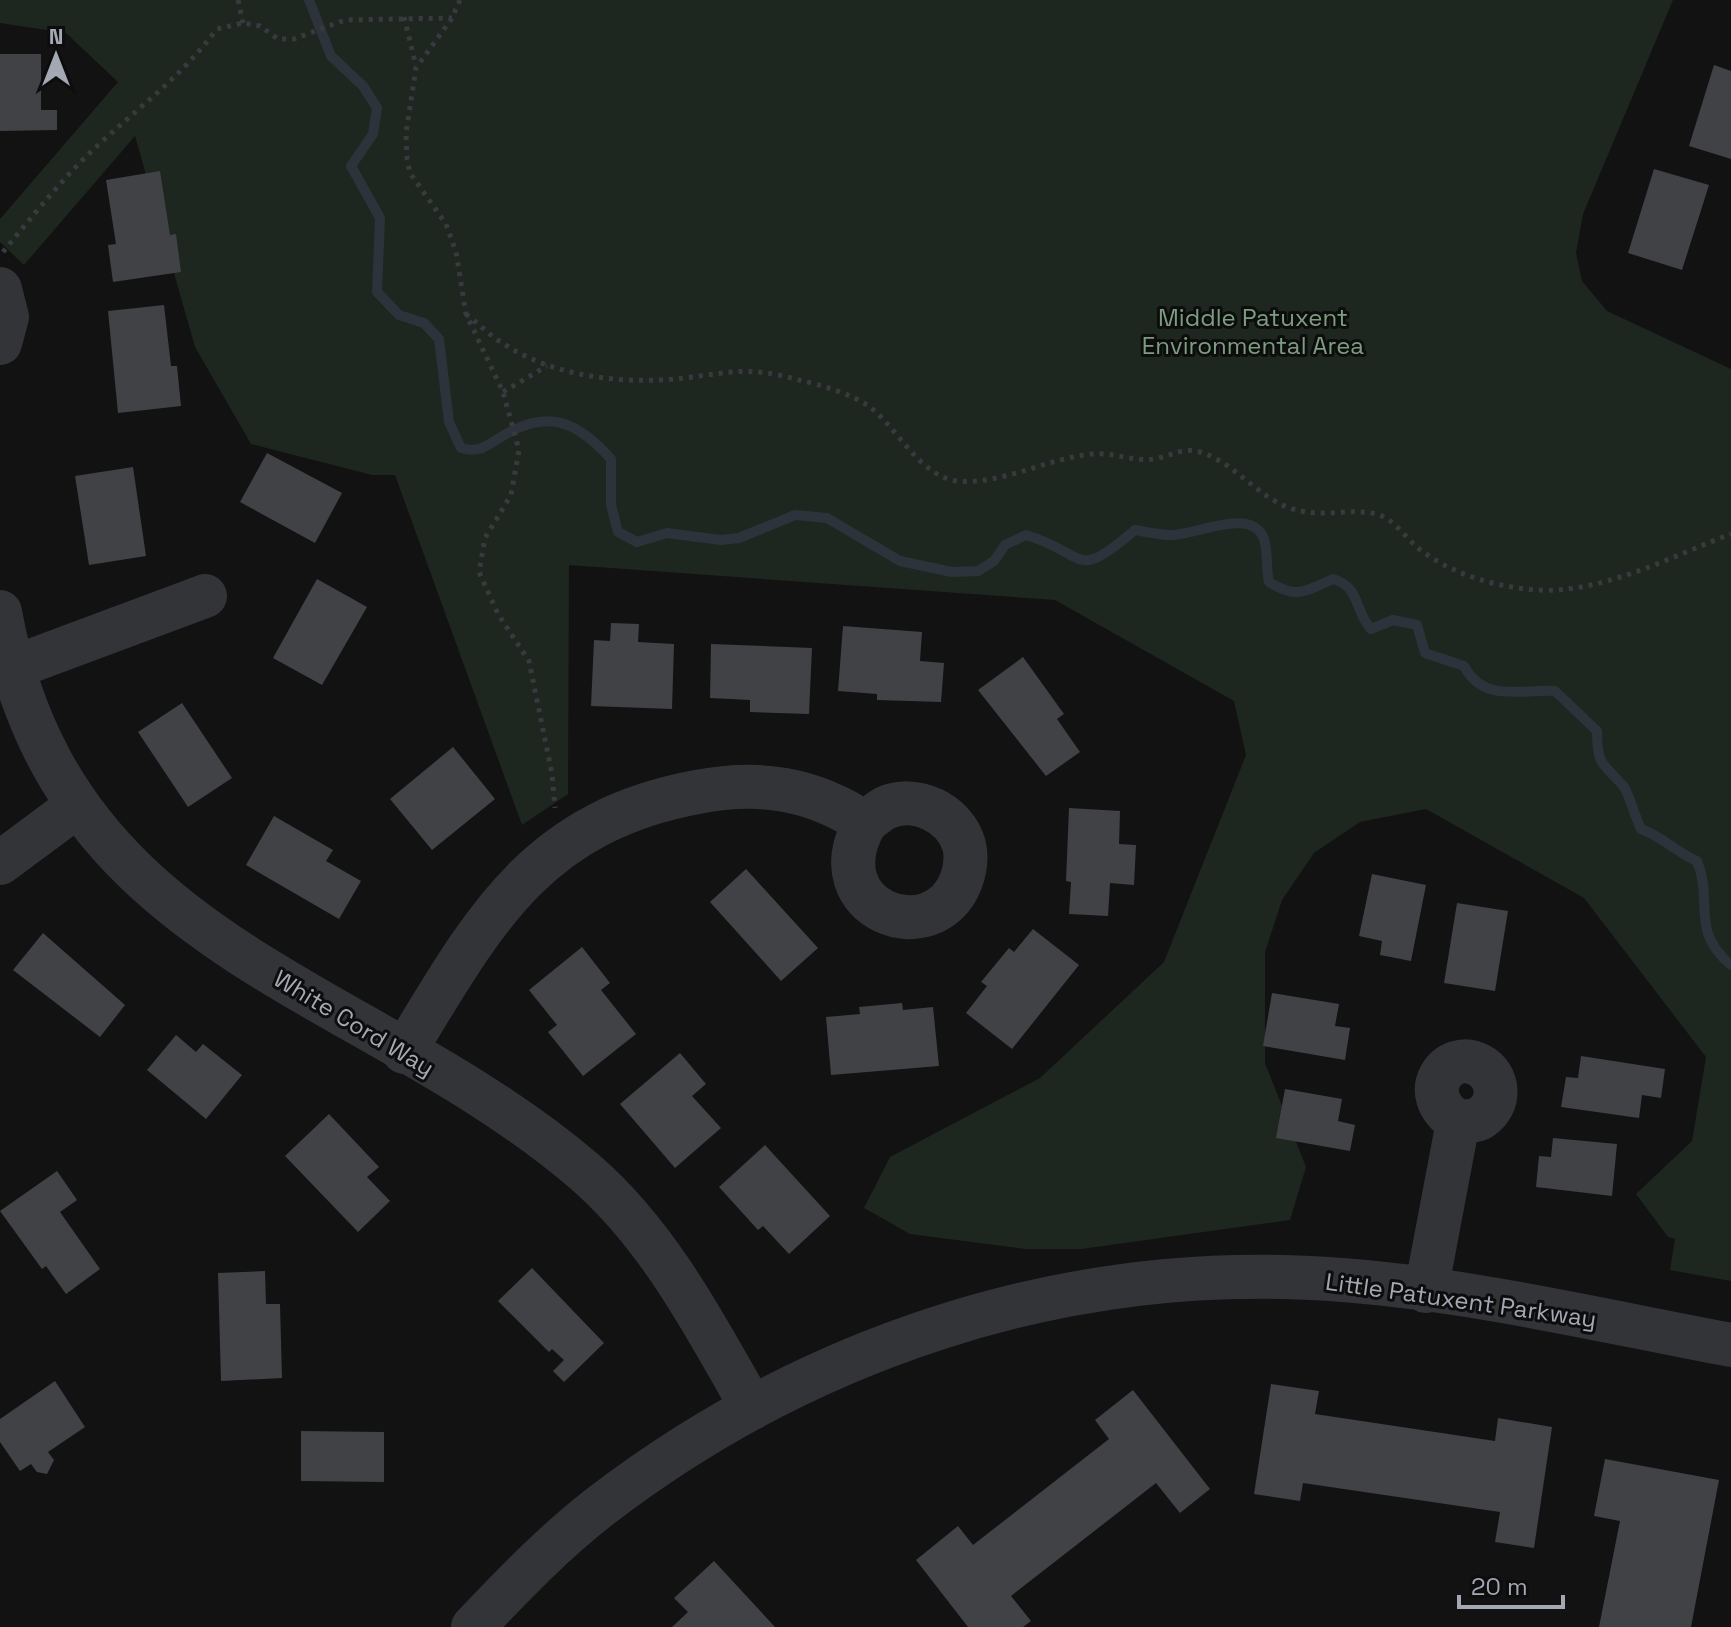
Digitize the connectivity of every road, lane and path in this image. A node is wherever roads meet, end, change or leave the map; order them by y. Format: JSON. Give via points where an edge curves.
{"nodes":[{"id":1,"x":238,"y":0,"type":"edge"},
{"id":2,"x":460,"y":0,"type":"edge"},
{"id":3,"x":404,"y":17,"type":"junction"},
{"id":4,"x":452,"y":18,"type":"junction"},
{"id":5,"x":243,"y":23,"type":"junction"},
{"id":6,"x":416,"y":68,"type":"junction"},
{"id":7,"x":0,"y":256,"type":"edge"},
{"id":8,"x":0,"y":289,"type":"edge"},
{"id":9,"x":466,"y":314,"type":"junction"},
{"id":10,"x":0,"y":343,"type":"edge"},
{"id":11,"x":548,"y":366,"type":"junction"},
{"id":12,"x":503,"y":392,"type":"junction"},
{"id":13,"x":1731,"y":534,"type":"edge"},
{"id":14,"x":205,"y":596,"type":"dead end"},
{"id":15,"x":0,"y":612,"type":"edge"},
{"id":16,"x":12,"y":668,"type":"junction"},
{"id":17,"x":77,"y":806,"type":"junction"},
{"id":18,"x":865,"y":823,"type":"dead end"},
{"id":19,"x":560,"y":845,"type":"junction"},
{"id":20,"x":0,"y":863,"type":"edge"},
{"id":21,"x":404,"y":1052,"type":"junction"},
{"id":22,"x":1458,"y":1122,"type":"dead end"},
{"id":23,"x":1426,"y":1291,"type":"junction"},
{"id":24,"x":1731,"y":1345,"type":"edge"},
{"id":25,"x":752,"y":1408,"type":"junction"},
{"id":26,"x":473,"y":1627,"type":"edge"}],
"edges":[{"from":1,"to":5,"type":"path"},
{"from":2,"to":4,"type":"path"},
{"from":3,"to":4,"type":"path"},
{"from":3,"to":5,"type":"path","via":[[345,20],[294,39],[278,39],[260,26]]},
{"from":3,"to":6,"type":"path"},
{"from":4,"to":6,"type":"path"},
{"from":5,"to":7,"type":"path","via":[[217,29],[192,62],[106,137],[49,196]]},
{"from":6,"to":9,"type":"path","via":[[406,133],[410,173],[446,224]]},
{"from":8,"to":10,"type":"street","via":[[7,317]]},
{"from":9,"to":11,"type":"path","via":[[504,345]]},
{"from":9,"to":12,"type":"path"},
{"from":11,"to":12,"type":"path"},
{"from":11,"to":13,"type":"path","via":[[644,379],[747,369],[811,383],[866,404],[933,473],[958,481],[1090,454],[1156,459],[1170,452],[1200,452],[1221,461],[1258,493],[1290,508],[1326,516],[1376,514],[1446,567],[1529,590],[1606,580]]},
{"from":12,"to":19,"type":"path","via":[[519,450],[511,495],[485,538],[479,572],[498,614],[529,661]]},
{"from":14,"to":16,"type":"street"},
{"from":15,"to":16,"type":"street","name":"White Cord Way"},
{"from":16,"to":17,"type":"street","name":"White Cord Way","via":[[42,750]]},
{"from":17,"to":20,"type":"street"},
{"from":17,"to":21,"type":"street","name":"White Cord Way","via":[[129,868],[217,941]]},
{"from":18,"to":19,"type":"street","via":[[806,792],[717,788],[654,800]]},
{"from":19,"to":21,"type":"street","via":[[475,935]]},
{"from":21,"to":25,"type":"street","name":"White Cord Way","via":[[526,1127],[586,1174],[632,1221],[675,1279]]},
{"from":22,"to":23,"type":"street"},
{"from":23,"to":24,"type":"street","name":"Little Patuxent Parkway"},
{"from":23,"to":25,"type":"street","name":"Little Patuxent Parkway","via":[[1312,1278],[1211,1277],[1040,1298],[946,1323],[880,1348]]},
{"from":25,"to":26,"type":"street","name":"Little Patuxent Parkway","via":[[671,1454],[600,1507],[531,1566]]}]}
